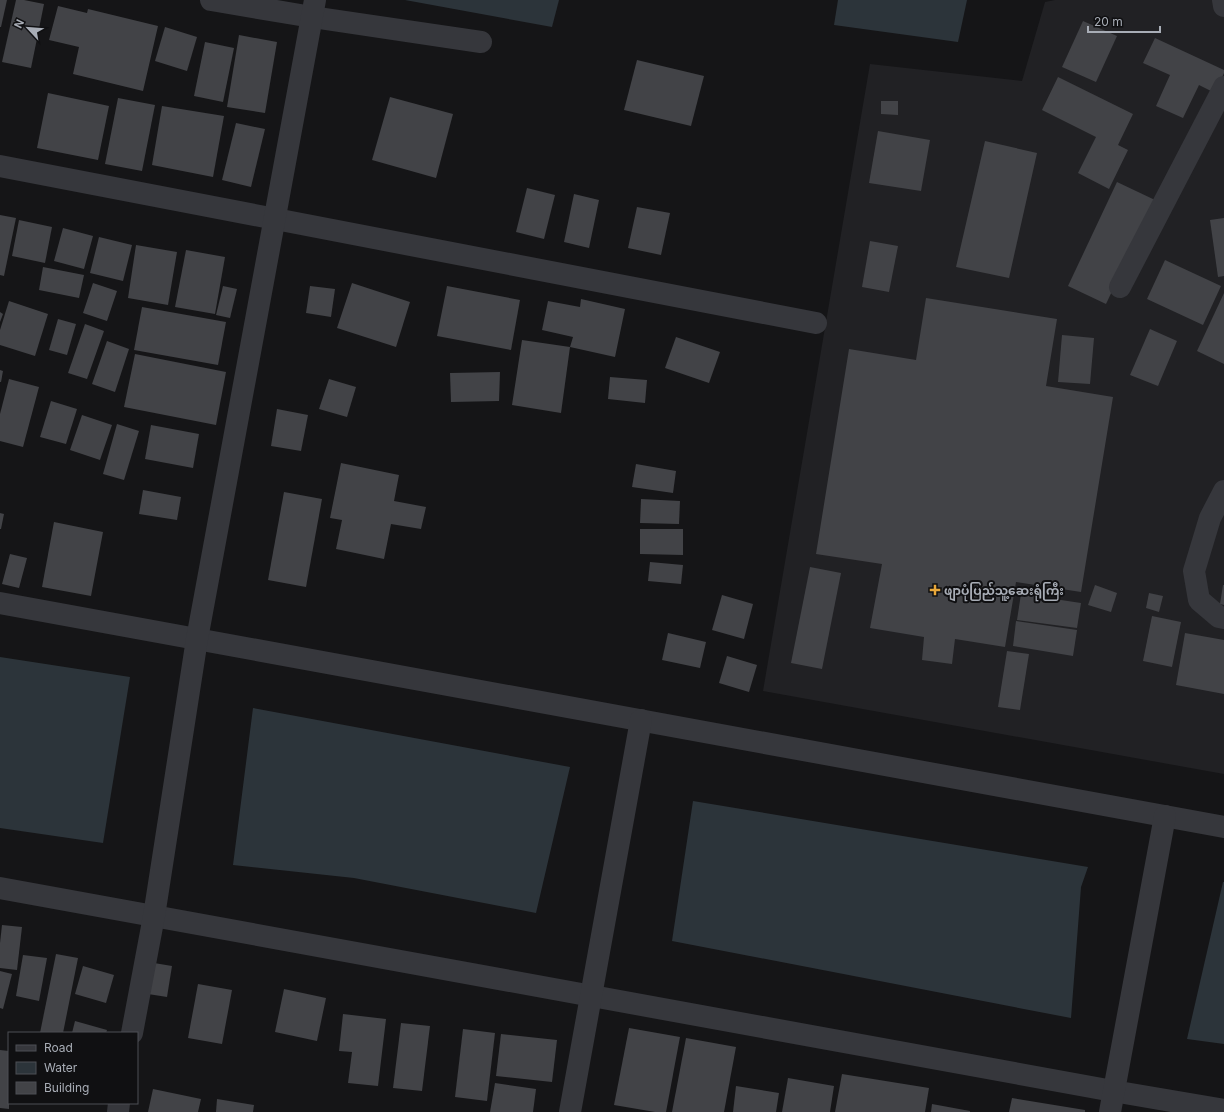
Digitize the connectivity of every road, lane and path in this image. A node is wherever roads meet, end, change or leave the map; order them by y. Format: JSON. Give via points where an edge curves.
{"nodes":[{"id":1,"x":211,"y":0,"type":"edge"},
{"id":2,"x":1222,"y":0,"type":"edge"},
{"id":3,"x":1224,"y":6,"type":"edge"},
{"id":4,"x":314,"y":9,"type":"edge"},
{"id":5,"x":481,"y":42,"type":"dead end"},
{"id":6,"x":1224,"y":87,"type":"edge"},
{"id":7,"x":0,"y":166,"type":"edge"},
{"id":8,"x":275,"y":219,"type":"junction"},
{"id":9,"x":1120,"y":287,"type":"dead end"},
{"id":10,"x":816,"y":323,"type":"dead end"},
{"id":11,"x":1224,"y":491,"type":"edge"},
{"id":12,"x":0,"y":603,"type":"edge"},
{"id":13,"x":1224,"y":618,"type":"edge"},
{"id":14,"x":197,"y":639,"type":"junction"},
{"id":15,"x":641,"y":720,"type":"junction"},
{"id":16,"x":1165,"y":816,"type":"junction"},
{"id":17,"x":1224,"y":827,"type":"edge"},
{"id":18,"x":0,"y":888,"type":"edge"},
{"id":19,"x":154,"y":916,"type":"junction"},
{"id":20,"x":590,"y":996,"type":"junction"},
{"id":21,"x":132,"y":1032,"type":"edge"},
{"id":22,"x":1112,"y":1102,"type":"edge"},
{"id":23,"x":1224,"y":1110,"type":"edge"},
{"id":24,"x":570,"y":1112,"type":"edge"}],
"edges":[{"from":1,"to":4,"type":"street"},
{"from":2,"to":3,"type":"street"},
{"from":4,"to":5,"type":"street"},
{"from":4,"to":8,"type":"street"},
{"from":6,"to":9,"type":"street"},
{"from":7,"to":8,"type":"street"},
{"from":8,"to":10,"type":"street"},
{"from":8,"to":14,"type":"street"},
{"from":11,"to":13,"type":"street","via":[[1210,518],[1194,571],[1199,600],[1219,618]]},
{"from":12,"to":14,"type":"street"},
{"from":14,"to":15,"type":"street"},
{"from":14,"to":19,"type":"street"},
{"from":15,"to":16,"type":"street"},
{"from":15,"to":20,"type":"street"},
{"from":16,"to":17,"type":"street"},
{"from":16,"to":22,"type":"street"},
{"from":18,"to":19,"type":"street"},
{"from":19,"to":20,"type":"street"},
{"from":19,"to":21,"type":"street"},
{"from":20,"to":22,"type":"street"},
{"from":20,"to":24,"type":"street"},
{"from":22,"to":23,"type":"street"}]}
